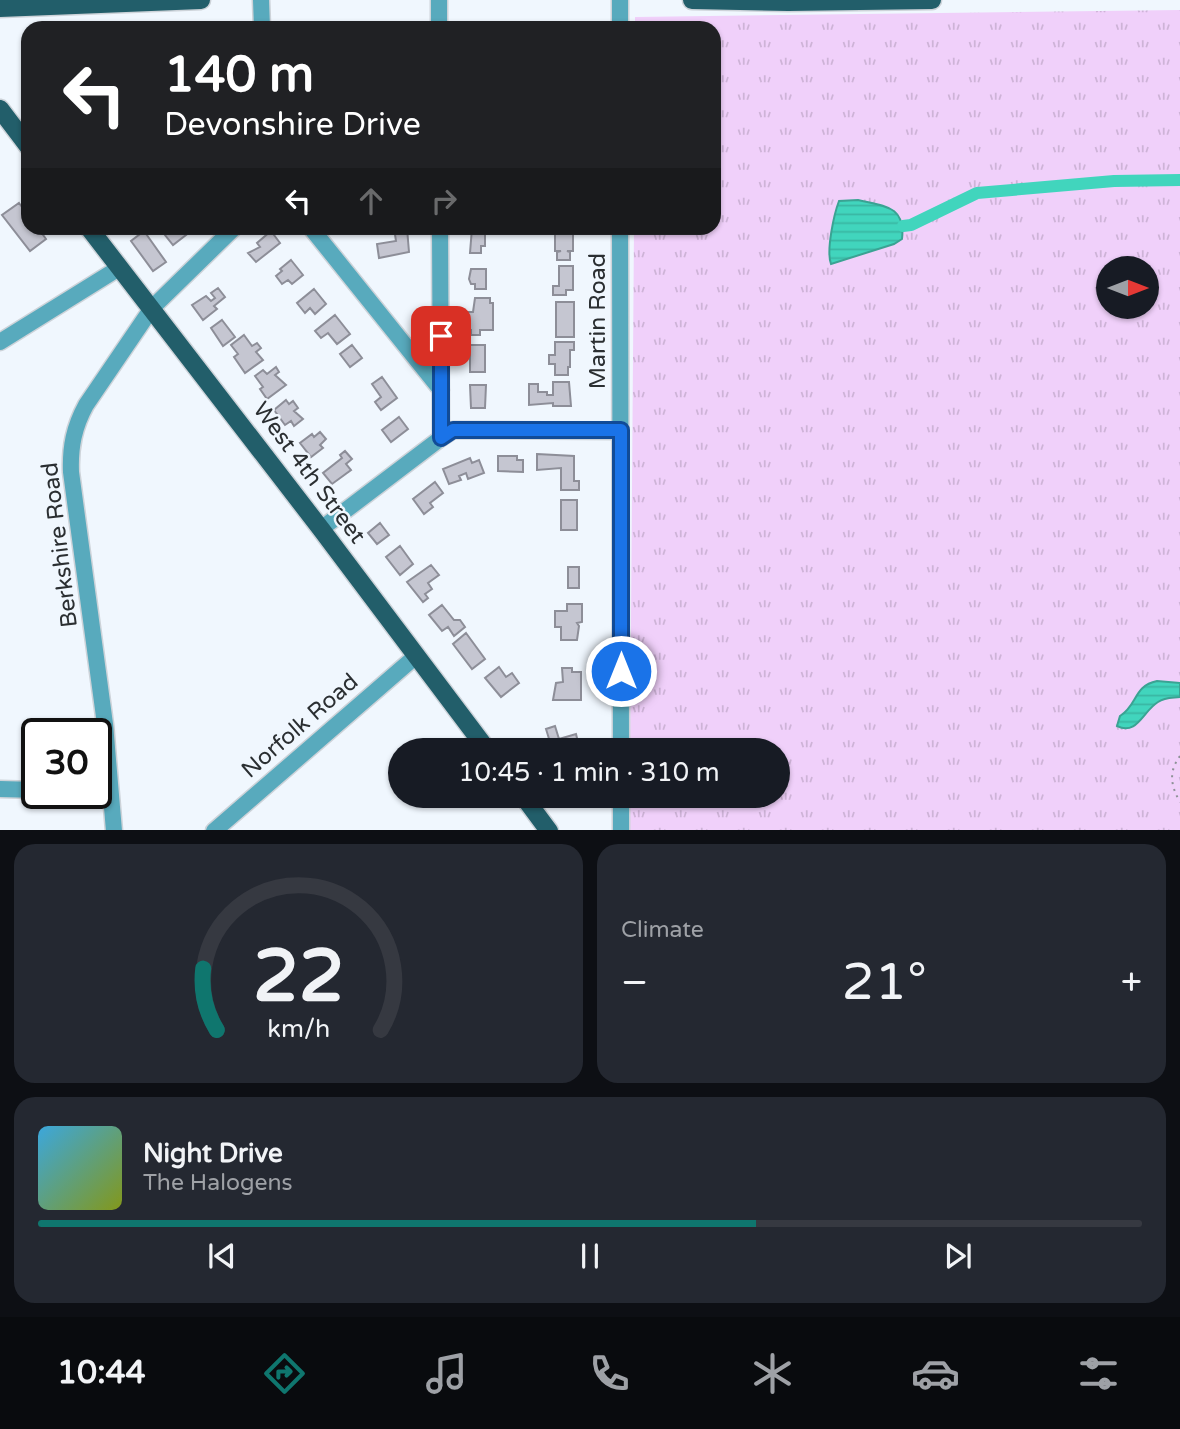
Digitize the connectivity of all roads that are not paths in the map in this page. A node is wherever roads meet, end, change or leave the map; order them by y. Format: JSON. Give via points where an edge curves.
{"nodes":[{"id":1,"x":201,"y":0,"type":"edge"},
{"id":2,"x":261,"y":0,"type":"edge"},
{"id":3,"x":439,"y":0,"type":"edge"},
{"id":4,"x":620,"y":0,"type":"edge"},
{"id":5,"x":692,"y":0,"type":"edge"},
{"id":6,"x":932,"y":0,"type":"edge"},
{"id":7,"x":145,"y":1,"type":"edge"},
{"id":8,"x":0,"y":8,"type":"edge"},
{"id":9,"x":262,"y":21,"type":"edge"},
{"id":10,"x":439,"y":21,"type":"edge"},
{"id":11,"x":620,"y":21,"type":"edge"},
{"id":12,"x":0,"y":109,"type":"edge"},
{"id":13,"x":21,"y":137,"type":"edge"},
{"id":14,"x":94,"y":235,"type":"edge"},
{"id":15,"x":227,"y":235,"type":"edge"},
{"id":16,"x":317,"y":235,"type":"edge"},
{"id":17,"x":440,"y":235,"type":"edge"},
{"id":18,"x":620,"y":235,"type":"edge"},
{"id":19,"x":120,"y":268,"type":"junction"},
{"id":20,"x":152,"y":308,"type":"junction"},
{"id":21,"x":0,"y":342,"type":"edge"},
{"id":22,"x":441,"y":390,"type":"junction"},
{"id":23,"x":621,"y":430,"type":"junction"},
{"id":24,"x":441,"y":438,"type":"junction"},
{"id":25,"x":321,"y":529,"type":"junction"},
{"id":26,"x":416,"y":656,"type":"junction"},
{"id":27,"x":101,"y":718,"type":"edge"},
{"id":28,"x":478,"y":738,"type":"edge"},
{"id":29,"x":621,"y":738,"type":"edge"},
{"id":30,"x":0,"y":789,"type":"edge"},
{"id":31,"x":21,"y":790,"type":"edge"},
{"id":32,"x":532,"y":808,"type":"edge"},
{"id":33,"x":621,"y":808,"type":"edge"},
{"id":34,"x":108,"y":809,"type":"edge"},
{"id":35,"x":114,"y":830,"type":"edge"},
{"id":36,"x":215,"y":830,"type":"edge"},
{"id":37,"x":548,"y":830,"type":"edge"},
{"id":38,"x":621,"y":830,"type":"edge"}],
"edges":[{"from":1,"to":7,"type":"main road"},
{"from":2,"to":9,"type":"street"},
{"from":3,"to":10,"type":"street"},
{"from":4,"to":11,"type":"street"},
{"from":5,"to":6,"type":"main road"},
{"from":7,"to":8,"type":"main road"},
{"from":12,"to":13,"type":"main road"},
{"from":14,"to":19,"type":"main road","name":"West 4th Street"},
{"from":15,"to":20,"type":"street","name":"Berkshire Road"},
{"from":16,"to":22,"type":"street"},
{"from":17,"to":22,"type":"street"},
{"from":18,"to":23,"type":"street","name":"Martin Road"},
{"from":19,"to":20,"type":"main road","name":"West 4th Street"},
{"from":19,"to":21,"type":"street"},
{"from":20,"to":25,"type":"main road","name":"West 4th Street"},
{"from":20,"to":27,"type":"street","name":"Berkshire Road","via":[[86,404],[71,444]]},
{"from":22,"to":24,"type":"street"},
{"from":23,"to":24,"type":"street","via":[[453,430]]},
{"from":23,"to":29,"type":"street","name":"Martin Road"},
{"from":24,"to":25,"type":"street"},
{"from":25,"to":26,"type":"main road","name":"West 4th Street"},
{"from":26,"to":28,"type":"main road","name":"West 4th Street"},
{"from":26,"to":36,"type":"street","name":"Norfolk Road"},
{"from":30,"to":31,"type":"street"},
{"from":32,"to":37,"type":"main road"},
{"from":33,"to":38,"type":"street"},
{"from":34,"to":35,"type":"street","name":"Berkshire Road"}]}
